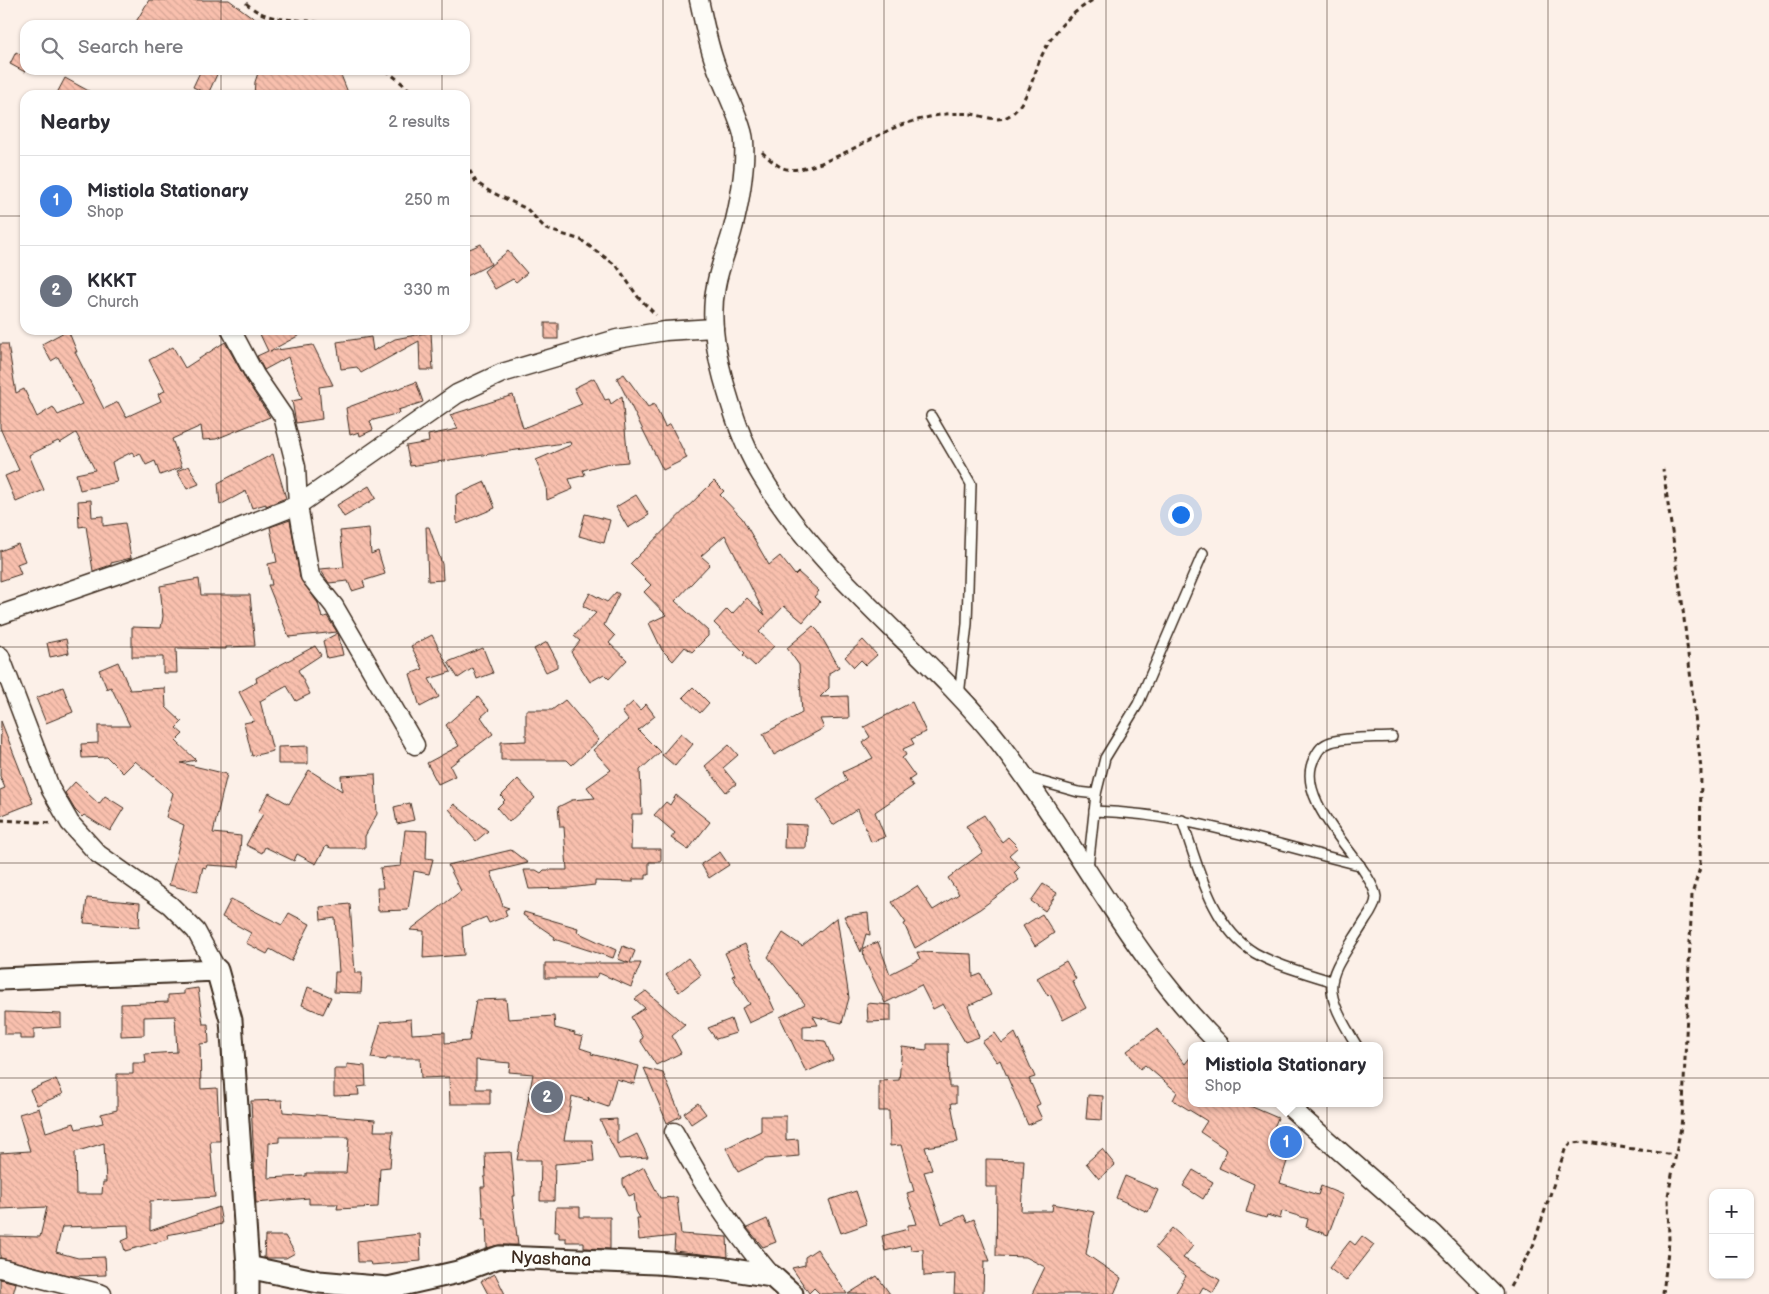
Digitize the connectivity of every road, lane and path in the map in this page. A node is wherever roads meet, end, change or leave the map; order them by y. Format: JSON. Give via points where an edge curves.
{"nodes":[{"id":1,"x":699,"y":0,"type":"edge"},
{"id":2,"x":1093,"y":0,"type":"edge"},
{"id":3,"x":246,"y":3,"type":"dead end"},
{"id":4,"x":288,"y":20,"type":"edge"},
{"id":5,"x":392,"y":75,"type":"edge"},
{"id":6,"x":410,"y":90,"type":"edge"},
{"id":7,"x":744,"y":138,"type":"junction"},
{"id":8,"x":470,"y":171,"type":"edge"},
{"id":9,"x":714,"y":328,"type":"junction"},
{"id":10,"x":677,"y":331,"type":"junction"},
{"id":11,"x":235,"y":335,"type":"edge"},
{"id":12,"x":932,"y":416,"type":"dead end"},
{"id":13,"x":1663,"y":469,"type":"dead end"},
{"id":14,"x":298,"y":505,"type":"junction"},
{"id":15,"x":1203,"y":553,"type":"dead end"},
{"id":16,"x":0,"y":614,"type":"edge"},
{"id":17,"x":0,"y":656,"type":"edge"},
{"id":18,"x":959,"y":696,"type":"junction"},
{"id":19,"x":1392,"y":737,"type":"dead end"},
{"id":20,"x":415,"y":745,"type":"dead end"},
{"id":21,"x":1023,"y":776,"type":"junction"},
{"id":22,"x":1096,"y":794,"type":"junction"},
{"id":23,"x":1094,"y":811,"type":"junction"},
{"id":24,"x":0,"y":820,"type":"edge"},
{"id":25,"x":1182,"y":820,"type":"junction"},
{"id":26,"x":70,"y":824,"type":"junction"},
{"id":27,"x":1360,"y":865,"type":"junction"},
{"id":28,"x":1087,"y":871,"type":"junction"},
{"id":29,"x":217,"y":970,"type":"junction"},
{"id":30,"x":0,"y":979,"type":"edge"},
{"id":31,"x":1331,"y":981,"type":"junction"},
{"id":32,"x":1217,"y":1042,"type":"edge"},
{"id":33,"x":1355,"y":1042,"type":"edge"},
{"id":34,"x":1296,"y":1107,"type":"edge"},
{"id":35,"x":674,"y":1132,"type":"dead end"},
{"id":36,"x":1674,"y":1155,"type":"junction"},
{"id":37,"x":248,"y":1267,"type":"junction"},
{"id":38,"x":0,"y":1268,"type":"edge"},
{"id":39,"x":772,"y":1276,"type":"junction"},
{"id":40,"x":102,"y":1294,"type":"edge"},
{"id":41,"x":248,"y":1294,"type":"edge"},
{"id":42,"x":792,"y":1294,"type":"edge"},
{"id":43,"x":1494,"y":1294,"type":"edge"},
{"id":44,"x":1505,"y":1294,"type":"edge"},
{"id":45,"x":1663,"y":1294,"type":"edge"}],
"edges":[{"from":1,"to":7,"type":"street","via":[[714,62]]},
{"from":2,"to":7,"type":"path","via":[[1071,13],[1060,26],[1026,94],[1014,112],[1004,119],[989,120],[972,114],[938,114],[897,127],[801,169],[784,168]]},
{"from":3,"to":4,"type":"path","via":[[260,14]]},
{"from":5,"to":6,"type":"path"},
{"from":7,"to":9,"type":"street","via":[[733,229],[715,288]]},
{"from":8,"to":10,"type":"path","via":[[476,182],[527,210],[546,229],[581,240],[617,266],[638,297]]},
{"from":9,"to":10,"type":"street"},
{"from":9,"to":18,"type":"street","via":[[722,373],[736,420],[760,474],[799,529],[853,591]]},
{"from":10,"to":14,"type":"street","via":[[617,339],[479,382],[434,409]]},
{"from":11,"to":14,"type":"street","via":[[283,416],[296,467]]},
{"from":12,"to":18,"type":"lane","via":[[971,484],[967,624]]},
{"from":13,"to":36,"type":"path","via":[[1701,769],[1700,868],[1692,894],[1681,1127]]},
{"from":14,"to":16,"type":"street","via":[[147,564]]},
{"from":14,"to":20,"type":"street","via":[[310,576],[334,606]]},
{"from":15,"to":22,"type":"lane","via":[[1138,704],[1105,758]]},
{"from":17,"to":26,"type":"street","via":[[51,790]]},
{"from":18,"to":21,"type":"street"},
{"from":19,"to":27,"type":"lane","via":[[1333,742],[1320,748],[1311,764],[1309,779],[1313,797]]},
{"from":21,"to":22,"type":"lane"},
{"from":21,"to":28,"type":"street"},
{"from":22,"to":23,"type":"lane"},
{"from":23,"to":25,"type":"lane"},
{"from":23,"to":28,"type":"lane"},
{"from":24,"to":26,"type":"path"},
{"from":25,"to":27,"type":"lane"},
{"from":25,"to":31,"type":"lane","via":[[1216,908],[1233,935],[1255,953]]},
{"from":26,"to":29,"type":"street","via":[[98,854],[170,904],[196,931]]},
{"from":27,"to":31,"type":"lane","via":[[1376,898],[1373,909],[1337,963]]},
{"from":28,"to":32,"type":"street","via":[[1152,968]]},
{"from":29,"to":30,"type":"street"},
{"from":29,"to":37,"type":"street","via":[[231,1020]]},
{"from":31,"to":33,"type":"lane","via":[[1338,1014]]},
{"from":34,"to":43,"type":"street"},
{"from":35,"to":39,"type":"street","via":[[703,1185],[738,1236]]},
{"from":36,"to":44,"type":"path","via":[[1586,1142],[1571,1143],[1565,1150],[1533,1246]]},
{"from":36,"to":45,"type":"path","via":[[1668,1196],[1670,1242]]},
{"from":37,"to":39,"type":"street","name":"Nyashana","via":[[319,1282],[388,1288],[458,1272],[499,1257],[720,1268]]},
{"from":37,"to":41,"type":"street"},
{"from":38,"to":40,"type":"street"},
{"from":39,"to":42,"type":"street"}]}
